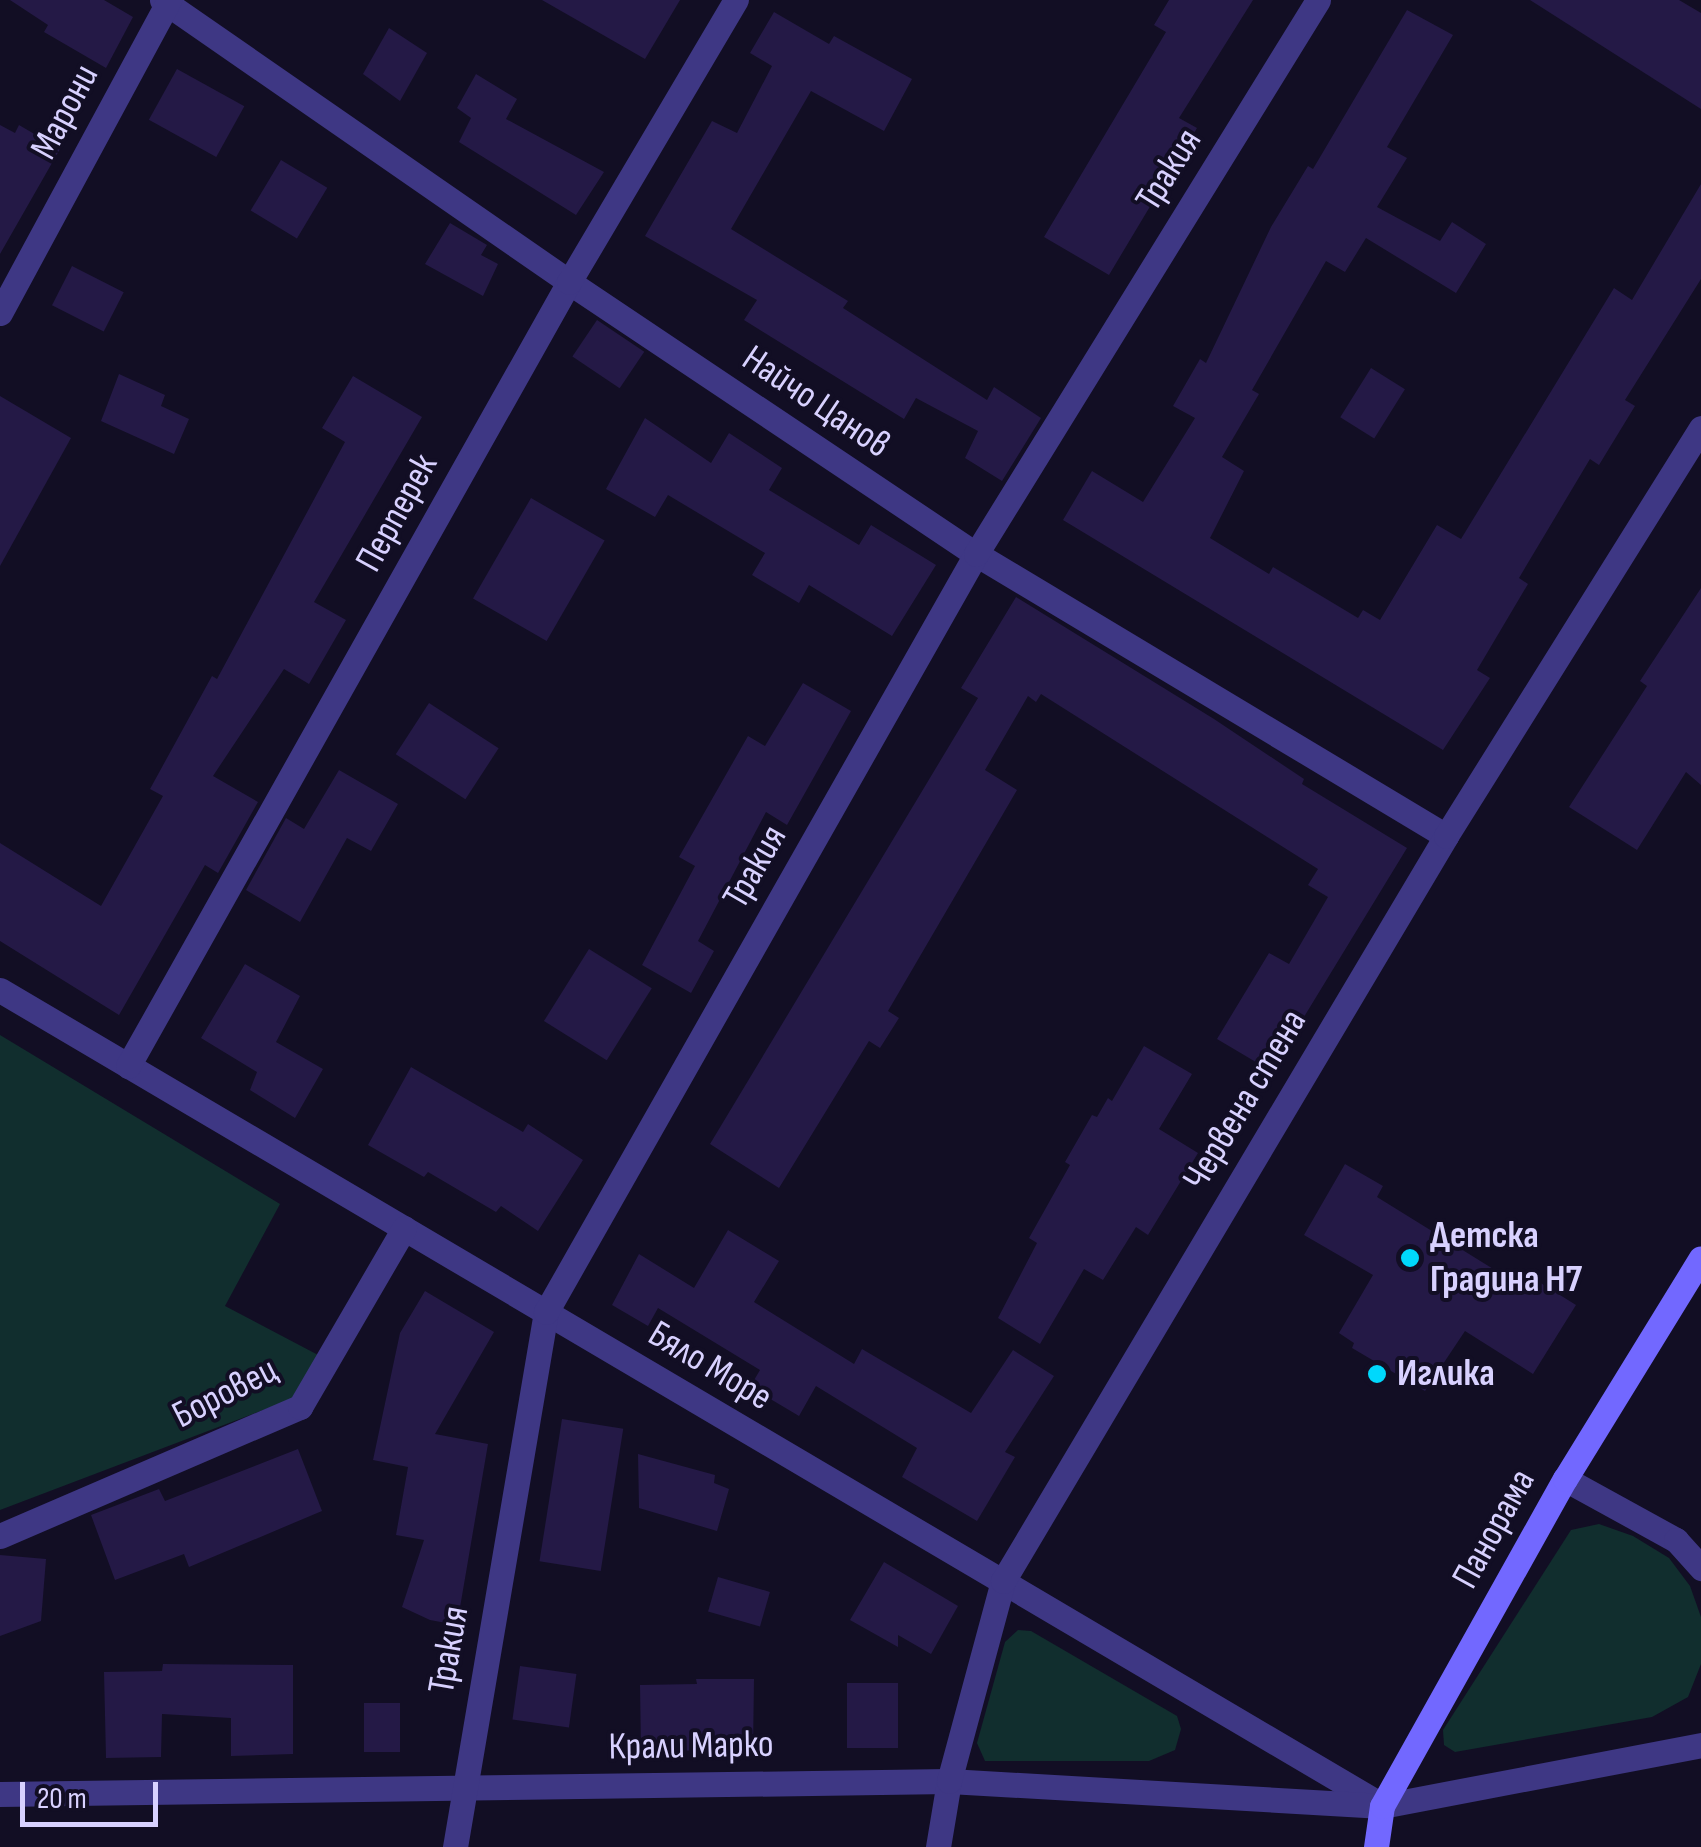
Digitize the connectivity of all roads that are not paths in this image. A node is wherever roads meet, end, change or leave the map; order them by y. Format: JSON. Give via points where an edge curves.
{"nodes":[{"id":1,"x":736,"y":0,"type":"edge"},
{"id":2,"x":1318,"y":0,"type":"edge"},
{"id":3,"x":166,"y":1,"type":"edge"},
{"id":4,"x":570,"y":282,"type":"junction"},
{"id":5,"x":0,"y":314,"type":"edge"},
{"id":6,"x":1701,"y":428,"type":"edge"},
{"id":7,"x":976,"y":554,"type":"junction"},
{"id":8,"x":1446,"y":836,"type":"junction"},
{"id":9,"x":0,"y":990,"type":"edge"},
{"id":10,"x":128,"y":1066,"type":"junction"},
{"id":11,"x":404,"y":1228,"type":"junction"},
{"id":12,"x":1701,"y":1258,"type":"edge"},
{"id":13,"x":546,"y":1312,"type":"junction"},
{"id":14,"x":1564,"y":1479,"type":"junction"},
{"id":15,"x":0,"y":1536,"type":"edge"},
{"id":16,"x":1701,"y":1568,"type":"edge"},
{"id":17,"x":1003,"y":1580,"type":"junction"},
{"id":18,"x":1701,"y":1745,"type":"edge"},
{"id":19,"x":948,"y":1781,"type":"junction"},
{"id":20,"x":464,"y":1786,"type":"junction"},
{"id":21,"x":0,"y":1794,"type":"edge"},
{"id":22,"x":1382,"y":1806,"type":"junction"},
{"id":23,"x":455,"y":1847,"type":"edge"},
{"id":24,"x":938,"y":1847,"type":"edge"},
{"id":25,"x":1376,"y":1847,"type":"edge"}],
"edges":[{"from":1,"to":4,"type":"street","name":"Перперек"},
{"from":2,"to":7,"type":"street","name":"Тракия"},
{"from":3,"to":4,"type":"street","name":"Найчо Цанов"},
{"from":3,"to":5,"type":"street","name":"Марони"},
{"from":4,"to":7,"type":"street","name":"Найчо Цанов"},
{"from":4,"to":10,"type":"street","name":"Перперек"},
{"from":6,"to":8,"type":"street","name":"Червена стена"},
{"from":7,"to":8,"type":"street","name":"Найчо Цанов"},
{"from":7,"to":13,"type":"street","name":"Тракия"},
{"from":8,"to":17,"type":"street","name":"Червена стена"},
{"from":9,"to":10,"type":"street","name":"Бяло Море"},
{"from":10,"to":11,"type":"street","name":"Бяло Море"},
{"from":11,"to":13,"type":"street","name":"Бяло Море"},
{"from":11,"to":15,"type":"street","name":"Боровец","via":[[300,1407]]},
{"from":12,"to":14,"type":"street","name":"Панорама"},
{"from":13,"to":17,"type":"street","name":"Бяло Море"},
{"from":13,"to":20,"type":"street","name":"Тракия"},
{"from":14,"to":16,"type":"street","via":[[1676,1540]]},
{"from":14,"to":22,"type":"street","name":"Панорама"},
{"from":17,"to":19,"type":"street","name":"Червена стена"},
{"from":17,"to":22,"type":"street","name":"Бяло Море"},
{"from":18,"to":22,"type":"street","name":"Крали Марко"},
{"from":19,"to":20,"type":"street","name":"Крали Марко"},
{"from":19,"to":22,"type":"street","name":"Крали Марко"},
{"from":19,"to":24,"type":"street","name":"Червена стена"},
{"from":20,"to":21,"type":"street","name":"Крали Марко"},
{"from":20,"to":23,"type":"street","name":"Тракия"},
{"from":22,"to":25,"type":"street","name":"Панорама"}]}
